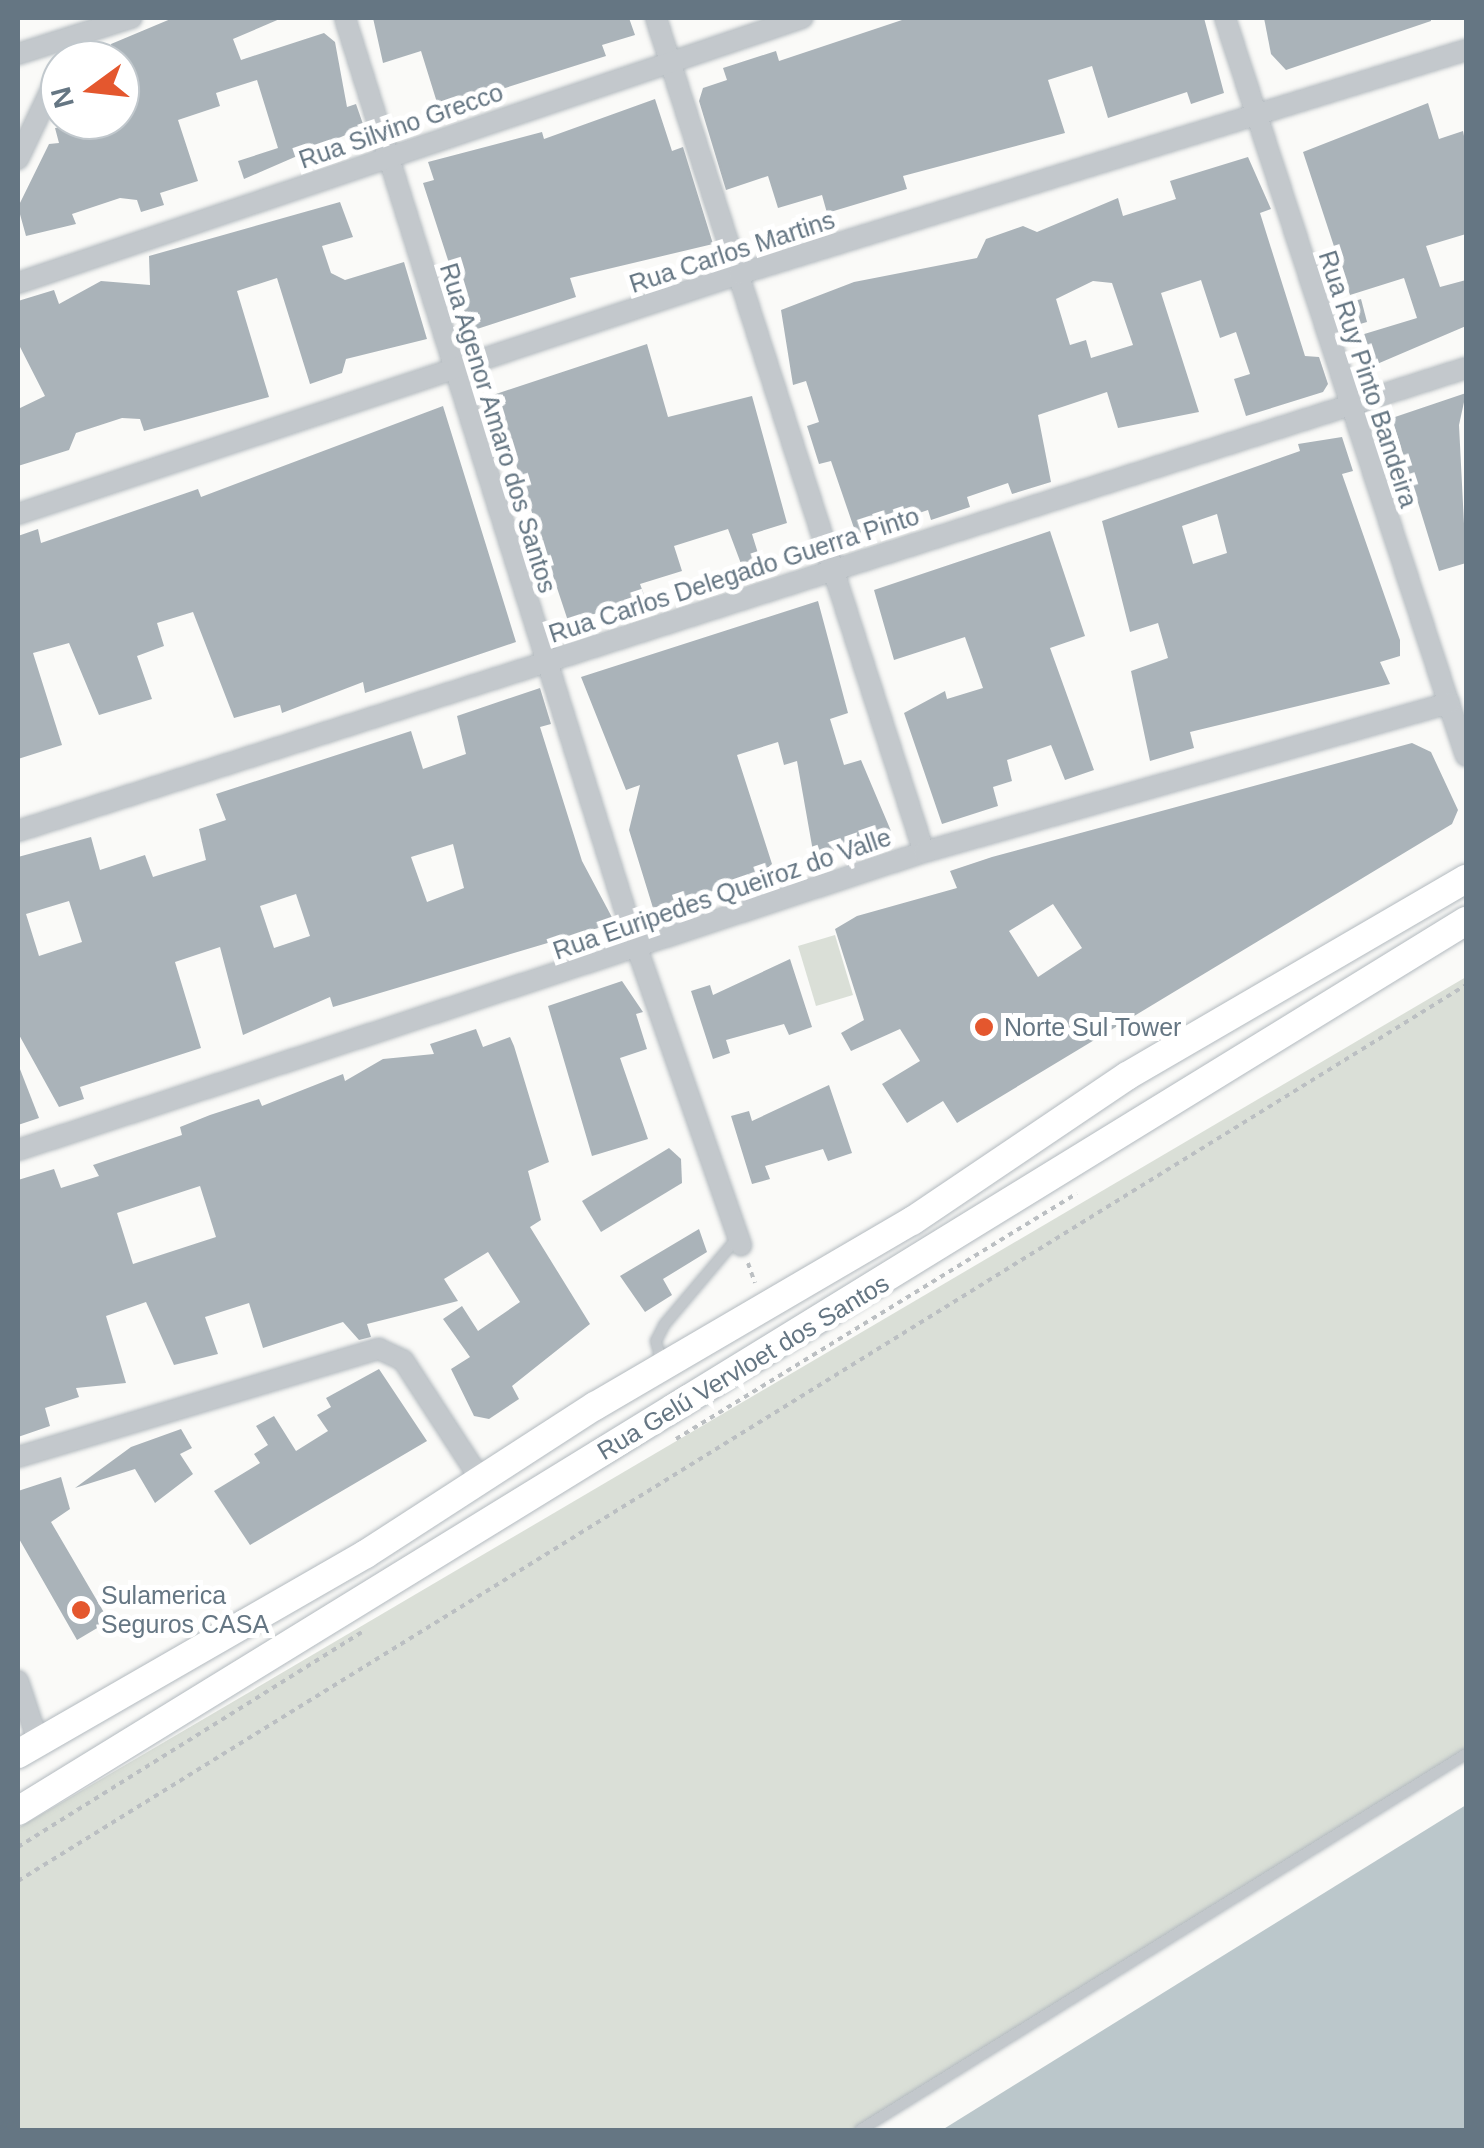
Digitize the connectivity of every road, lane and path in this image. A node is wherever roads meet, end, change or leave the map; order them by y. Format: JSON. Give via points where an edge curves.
{"nodes":[{"id":1,"x":131,"y":18,"type":"edge"},
{"id":2,"x":345,"y":18,"type":"edge"},
{"id":3,"x":656,"y":18,"type":"edge"},
{"id":4,"x":802,"y":18,"type":"edge"},
{"id":5,"x":1225,"y":18,"type":"edge"},
{"id":6,"x":81,"y":26,"type":"edge"},
{"id":7,"x":1466,"y":50,"type":"edge"},
{"id":8,"x":18,"y":54,"type":"edge"},
{"id":9,"x":670,"y":58,"type":"junction"},
{"id":10,"x":40,"y":112,"type":"edge"},
{"id":11,"x":1254,"y":115,"type":"junction"},
{"id":12,"x":390,"y":157,"type":"junction"},
{"id":13,"x":18,"y":159,"type":"edge"},
{"id":14,"x":740,"y":274,"type":"junction"},
{"id":15,"x":18,"y":284,"type":"edge"},
{"id":16,"x":1466,"y":368,"type":"edge"},
{"id":17,"x":452,"y":370,"type":"junction"},
{"id":18,"x":1351,"y":406,"type":"junction"},
{"id":19,"x":18,"y":514,"type":"edge"},
{"id":20,"x":832,"y":569,"type":"junction"},
{"id":21,"x":545,"y":662,"type":"junction"},
{"id":22,"x":1448,"y":703,"type":"junction"},
{"id":23,"x":1466,"y":756,"type":"edge"},
{"id":24,"x":18,"y":830,"type":"edge"},
{"id":25,"x":924,"y":852,"type":"junction"},
{"id":26,"x":1466,"y":878,"type":"edge"},
{"id":27,"x":1466,"y":920,"type":"edge"},
{"id":28,"x":638,"y":952,"type":"junction"},
{"id":29,"x":1466,"y":985,"type":"edge"},
{"id":30,"x":18,"y":1150,"type":"edge"},
{"id":31,"x":1095,"y":1182,"type":"dead end"},
{"id":32,"x":740,"y":1241,"type":"junction"},
{"id":33,"x":763,"y":1307,"type":"junction"},
{"id":34,"x":663,"y":1365,"type":"junction"},
{"id":35,"x":662,"y":1447,"type":"dead end"},
{"id":36,"x":18,"y":1457,"type":"edge"},
{"id":37,"x":481,"y":1480,"type":"junction"},
{"id":38,"x":383,"y":1620,"type":"dead end"},
{"id":39,"x":18,"y":1681,"type":"edge"},
{"id":40,"x":28,"y":1748,"type":"edge"},
{"id":41,"x":1466,"y":1754,"type":"edge"},
{"id":42,"x":18,"y":1810,"type":"edge"},
{"id":43,"x":18,"y":1847,"type":"edge"},
{"id":44,"x":18,"y":1881,"type":"edge"},
{"id":45,"x":860,"y":2130,"type":"edge"}],
"edges":[{"from":1,"to":6,"type":"street"},
{"from":2,"to":12,"type":"street","name":"Rua Agenor Amaro dos Santos"},
{"from":3,"to":9,"type":"street"},
{"from":4,"to":9,"type":"street","name":"Rua Silvino Grecco"},
{"from":5,"to":11,"type":"street","name":"Rua Ruy Pinto Bandeira"},
{"from":6,"to":8,"type":"street"},
{"from":7,"to":11,"type":"street","name":"Rua Carlos Martins"},
{"from":9,"to":12,"type":"street","name":"Rua Silvino Grecco"},
{"from":9,"to":14,"type":"street"},
{"from":10,"to":13,"type":"street"},
{"from":11,"to":14,"type":"street","name":"Rua Carlos Martins"},
{"from":11,"to":18,"type":"street","name":"Rua Ruy Pinto Bandeira"},
{"from":12,"to":15,"type":"street","name":"Rua Silvino Grecco"},
{"from":12,"to":17,"type":"street","name":"Rua Agenor Amaro dos Santos"},
{"from":14,"to":17,"type":"street","name":"Rua Carlos Martins"},
{"from":14,"to":20,"type":"street"},
{"from":16,"to":18,"type":"street","name":"Rua Carlos Delegado Guerra Pinto"},
{"from":17,"to":19,"type":"street","name":"Rua Carlos Martins"},
{"from":17,"to":21,"type":"street","name":"Rua Agenor Amaro dos Santos"},
{"from":18,"to":20,"type":"street","name":"Rua Carlos Delegado Guerra Pinto"},
{"from":18,"to":22,"type":"street","name":"Rua Ruy Pinto Bandeira"},
{"from":20,"to":21,"type":"street","name":"Rua Carlos Delegado Guerra Pinto"},
{"from":20,"to":25,"type":"street"},
{"from":21,"to":24,"type":"street","name":"Rua Carlos Delegado Guerra Pinto"},
{"from":21,"to":28,"type":"street","name":"Rua Agenor Amaro dos Santos"},
{"from":22,"to":23,"type":"street","name":"Rua Ruy Pinto Bandeira"},
{"from":22,"to":25,"type":"street","name":"Rua Euripedes Queiroz do Valle"},
{"from":25,"to":28,"type":"street","name":"Rua Euripedes Queiroz do Valle"},
{"from":26,"to":33,"type":"main road","name":"Rua Gelú Vervloet dos Santos","via":[[1127,1076],[912,1221]]},
{"from":27,"to":42,"type":"main road","name":"Rua Gelú Vervloet dos Santos"},
{"from":28,"to":30,"type":"street","name":"Rua Euripedes Queiroz do Valle"},
{"from":28,"to":32,"type":"street","name":"Rua Agenor Amaro dos Santos"},
{"from":29,"to":44,"type":"path"},
{"from":31,"to":35,"type":"path"},
{"from":32,"to":33,"type":"path"},
{"from":32,"to":34,"type":"lane","via":[[664,1324],[656,1341]]},
{"from":33,"to":34,"type":"main road","name":"Rua Gelú Vervloet dos Santos"},
{"from":34,"to":37,"type":"main road","name":"Rua Gelú Vervloet dos Santos"},
{"from":36,"to":37,"type":"street","via":[[379,1349],[404,1360]]},
{"from":37,"to":40,"type":"main road","name":"Rua Gelú Vervloet dos Santos"},
{"from":38,"to":43,"type":"path"},
{"from":39,"to":40,"type":"street"},
{"from":41,"to":45,"type":"lane"}]}
